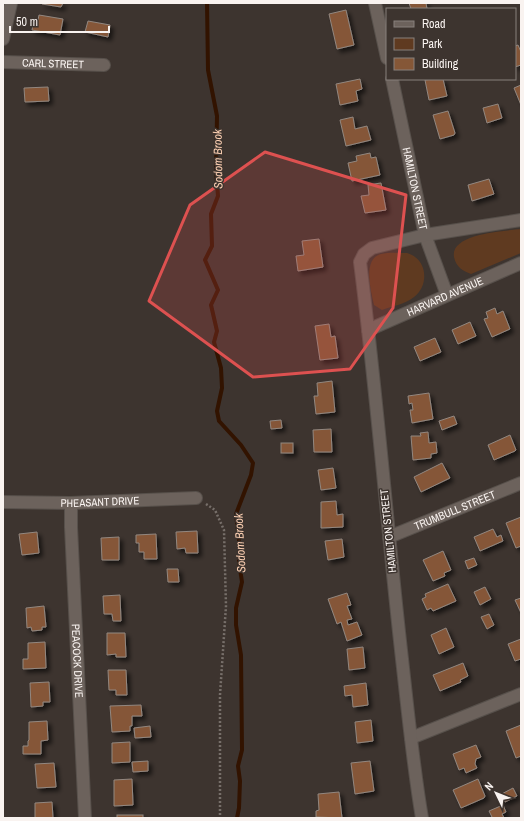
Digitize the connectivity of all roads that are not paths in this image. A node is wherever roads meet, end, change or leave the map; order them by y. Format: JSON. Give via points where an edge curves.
{"nodes":[{"id":1,"x":11,"y":3,"type":"edge"},
{"id":2,"x":375,"y":3,"type":"edge"},
{"id":3,"x":3,"y":39,"type":"edge"},
{"id":4,"x":386,"y":53,"type":"edge"},
{"id":5,"x":3,"y":62,"type":"edge"},
{"id":6,"x":104,"y":65,"type":"dead end"},
{"id":7,"x":392,"y":80,"type":"edge"},
{"id":8,"x":521,"y":220,"type":"edge"},
{"id":9,"x":425,"y":235,"type":"junction"},
{"id":10,"x":521,"y":263,"type":"edge"},
{"id":11,"x":447,"y":295,"type":"junction"},
{"id":12,"x":368,"y":330,"type":"junction"},
{"id":13,"x":521,"y":483,"type":"edge"},
{"id":14,"x":196,"y":498,"type":"road end"},
{"id":15,"x":3,"y":502,"type":"edge"},
{"id":16,"x":70,"y":503,"type":"junction"},
{"id":17,"x":388,"y":537,"type":"junction"},
{"id":18,"x":521,"y":694,"type":"edge"},
{"id":19,"x":411,"y":738,"type":"junction"},
{"id":20,"x":85,"y":818,"type":"edge"},
{"id":21,"x":422,"y":818,"type":"edge"}],
"edges":[{"from":1,"to":3,"type":"street"},
{"from":2,"to":4,"type":"street"},
{"from":5,"to":6,"type":"street","name":"CARL STREET"},
{"from":7,"to":9,"type":"street","name":"HAMILTON STREET"},
{"from":8,"to":9,"type":"street"},
{"from":9,"to":11,"type":"street","name":"HAMILTON STREET"},
{"from":9,"to":12,"type":"street","name":"HAMILTON STREET","via":[[372,248],[364,254],[360,262]]},
{"from":10,"to":11,"type":"street","name":"HARVARD AVENUE"},
{"from":11,"to":12,"type":"street","name":"HARVARD AVENUE"},
{"from":12,"to":17,"type":"street","name":"HAMILTON STREET"},
{"from":13,"to":17,"type":"street","name":"TRUMBULL STREET"},
{"from":14,"to":16,"type":"street","name":"PHEASANT DRIVE"},
{"from":15,"to":16,"type":"street","name":"PHEASANT DRIVE"},
{"from":16,"to":20,"type":"street","name":"PEACOCK DRIVE"},
{"from":17,"to":19,"type":"street","name":"HAMILTON STREET"},
{"from":18,"to":19,"type":"street"},
{"from":19,"to":21,"type":"street","name":"HAMILTON STREET"}]}
